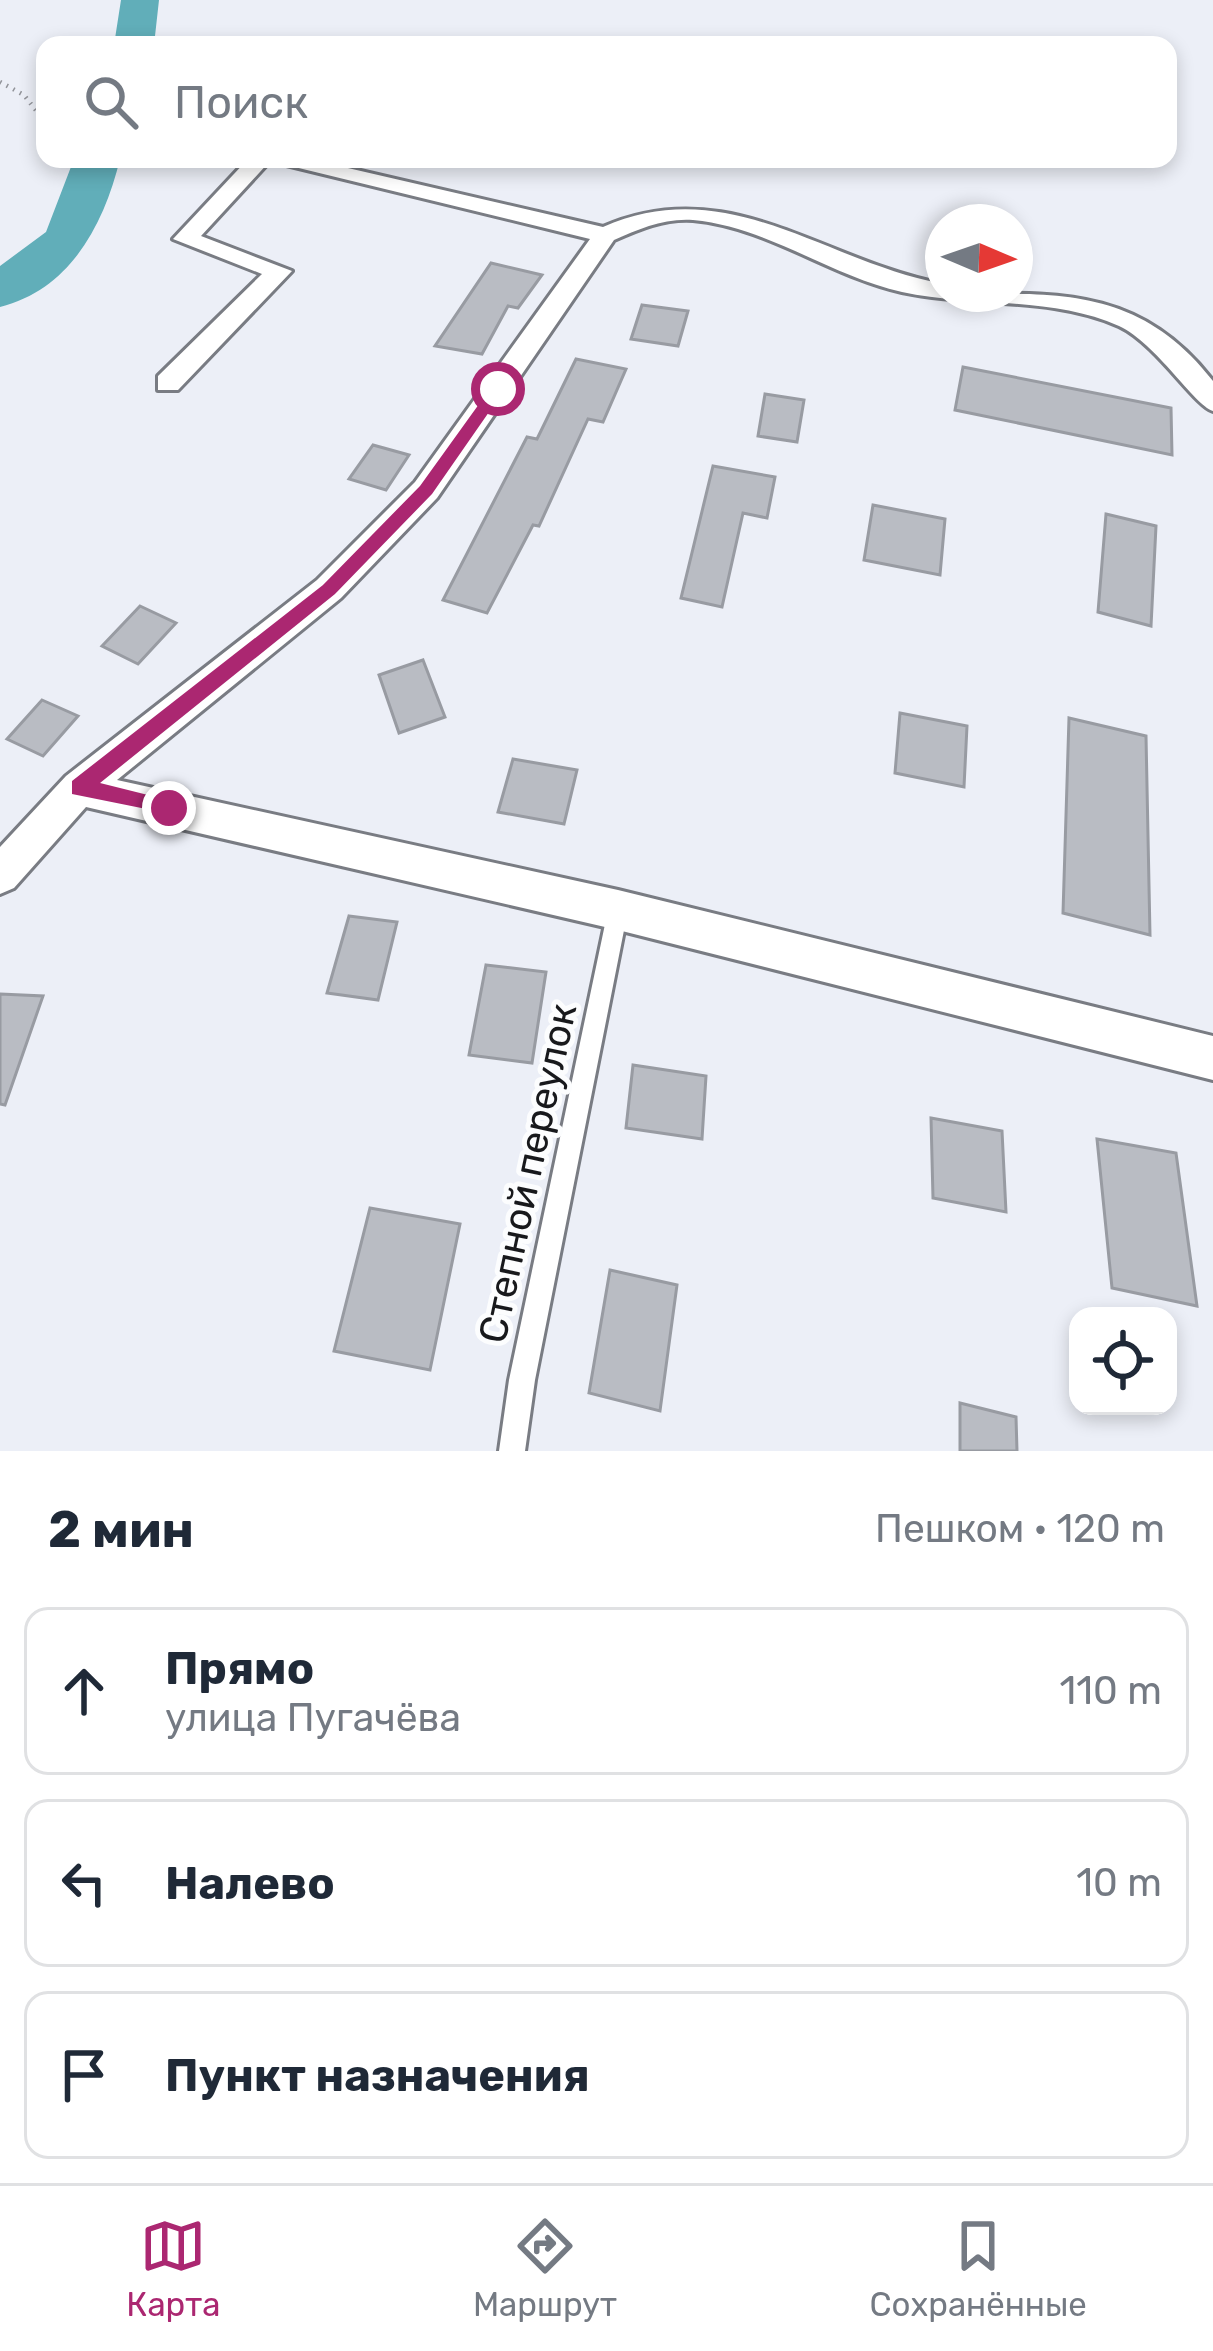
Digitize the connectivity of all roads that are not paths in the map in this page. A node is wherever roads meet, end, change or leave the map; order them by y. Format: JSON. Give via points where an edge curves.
{"nodes":[{"id":1,"x":252,"y":168,"type":"edge"},
{"id":2,"x":318,"y":168,"type":"edge"},
{"id":3,"x":604,"y":235,"type":"junction"},
{"id":4,"x":925,"y":291,"type":"edge"},
{"id":5,"x":1033,"y":300,"type":"edge"},
{"id":6,"x":168,"y":383,"type":"dead end"},
{"id":7,"x":1213,"y":401,"type":"edge"},
{"id":8,"x":79,"y":788,"type":"junction"},
{"id":9,"x":0,"y":875,"type":"edge"},
{"id":10,"x":618,"y":910,"type":"junction"},
{"id":11,"x":1213,"y":1058,"type":"edge"},
{"id":12,"x":512,"y":1451,"type":"edge"}],
"edges":[{"from":1,"to":6,"type":"street","via":[[185,239],[279,271]]},
{"from":2,"to":3,"type":"street"},
{"from":3,"to":4,"type":"street","via":[[634,216],[716,217]]},
{"from":3,"to":8,"type":"street","via":[[426,490],[329,590]]},
{"from":5,"to":7,"type":"street","via":[[1126,321],[1170,347]]},
{"from":8,"to":9,"type":"street"},
{"from":8,"to":10,"type":"street"},
{"from":10,"to":11,"type":"street"},
{"from":10,"to":12,"type":"lane","name":"Степной переулок"}]}
